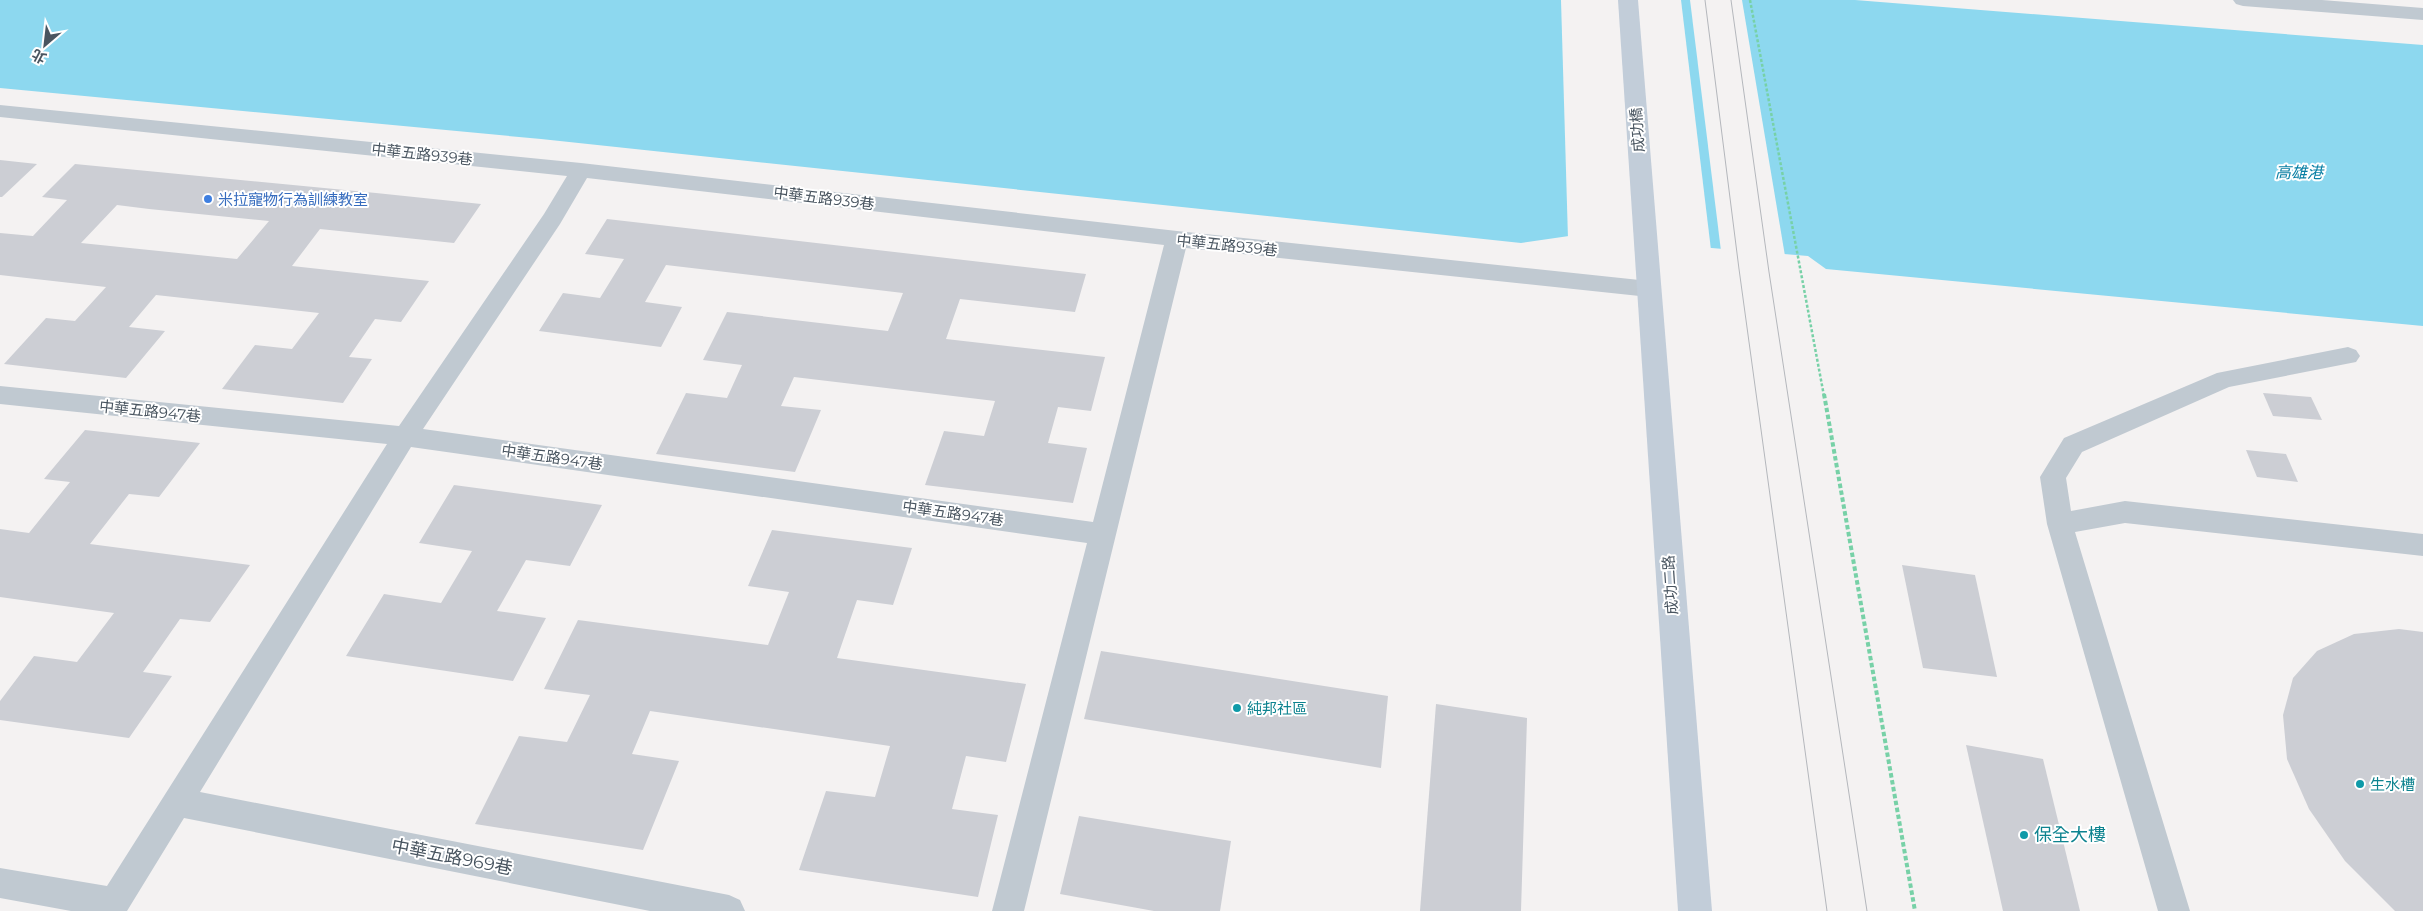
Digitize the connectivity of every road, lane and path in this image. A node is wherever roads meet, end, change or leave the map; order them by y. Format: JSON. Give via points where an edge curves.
{"nodes":[{"id":1,"x":1628,"y":0,"type":"edge"},
{"id":2,"x":1750,"y":0,"type":"edge"},
{"id":3,"x":2243,"y":0,"type":"edge"},
{"id":4,"x":2423,"y":14,"type":"edge"},
{"id":5,"x":0,"y":111,"type":"edge"},
{"id":6,"x":581,"y":170,"type":"junction"},
{"id":7,"x":1177,"y":239,"type":"junction"},
{"id":8,"x":1647,"y":260,"type":"joint"},
{"id":9,"x":1649,"y":289,"type":"junction"},
{"id":10,"x":2348,"y":356,"type":"dead end"},
{"id":11,"x":0,"y":396,"type":"edge"},
{"id":12,"x":405,"y":436,"type":"junction"},
{"id":13,"x":2060,"y":524,"type":"junction"},
{"id":14,"x":1103,"y":534,"type":"junction"},
{"id":15,"x":2423,"y":545,"type":"edge"},
{"id":16,"x":175,"y":802,"type":"junction"},
{"id":17,"x":0,"y":883,"type":"edge"},
{"id":18,"x":111,"y":907,"type":"edge"},
{"id":19,"x":729,"y":911,"type":"edge"},
{"id":20,"x":1008,"y":911,"type":"edge"},
{"id":21,"x":1695,"y":911,"type":"edge"},
{"id":22,"x":1915,"y":911,"type":"edge"},
{"id":23,"x":2174,"y":911,"type":"edge"}],
"edges":[{"from":1,"to":8,"type":"street","name":"成功橋"},
{"from":2,"to":22,"type":"path","via":[[1806,295]]},
{"from":3,"to":4,"type":"street"},
{"from":5,"to":6,"type":"lane","name":"中華五路939巷"},
{"from":6,"to":7,"type":"lane","name":"中華五路939巷"},
{"from":6,"to":12,"type":"lane","via":[[552,219]]},
{"from":7,"to":9,"type":"lane","name":"中華五路939巷"},
{"from":7,"to":14,"type":"lane"},
{"from":8,"to":9,"type":"street","name":"成功二路"},
{"from":9,"to":21,"type":"street","name":"成功二路"},
{"from":10,"to":13,"type":"lane","via":[[2225,379],[2073,445],[2053,477]]},
{"from":11,"to":12,"type":"lane","name":"中華五路947巷"},
{"from":12,"to":14,"type":"lane","name":"中華五路947巷"},
{"from":12,"to":16,"type":"lane"},
{"from":13,"to":15,"type":"lane","via":[[2125,512]]},
{"from":13,"to":23,"type":"lane"},
{"from":14,"to":20,"type":"lane"},
{"from":16,"to":18,"type":"lane"},
{"from":16,"to":19,"type":"lane","name":"中華五路969巷"},
{"from":17,"to":18,"type":"lane"}]}
